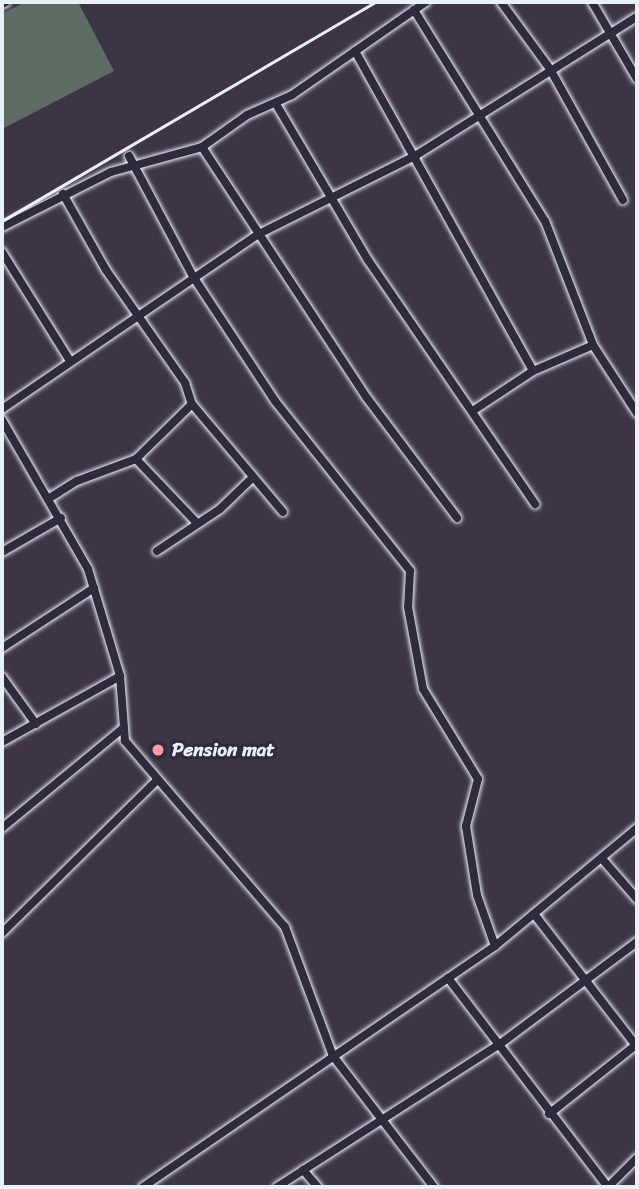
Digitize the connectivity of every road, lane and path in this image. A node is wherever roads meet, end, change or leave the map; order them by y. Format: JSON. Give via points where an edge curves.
{"nodes":[{"id":1,"x":426,"y":2,"type":"edge"},
{"id":2,"x":501,"y":2,"type":"edge"},
{"id":3,"x":592,"y":2,"type":"edge"},
{"id":4,"x":414,"y":10,"type":"junction"},
{"id":5,"x":637,"y":17,"type":"edge"},
{"id":6,"x":611,"y":31,"type":"junction"},
{"id":7,"x":355,"y":51,"type":"junction"},
{"id":8,"x":550,"y":69,"type":"junction"},
{"id":9,"x":637,"y":79,"type":"edge"},
{"id":10,"x":276,"y":104,"type":"junction"},
{"id":11,"x":479,"y":116,"type":"junction"},
{"id":12,"x":202,"y":147,"type":"junction"},
{"id":13,"x":129,"y":156,"type":"dead end"},
{"id":14,"x":415,"y":156,"type":"junction"},
{"id":15,"x":131,"y":165,"type":"junction"},
{"id":16,"x":63,"y":194,"type":"junction"},
{"id":17,"x":328,"y":197,"type":"junction"},
{"id":18,"x":623,"y":200,"type":"dead end"},
{"id":19,"x":2,"y":227,"type":"edge"},
{"id":20,"x":259,"y":234,"type":"junction"},
{"id":21,"x":2,"y":252,"type":"edge"},
{"id":22,"x":194,"y":278,"type":"junction"},
{"id":23,"x":137,"y":313,"type":"junction"},
{"id":24,"x":593,"y":345,"type":"junction"},
{"id":25,"x":70,"y":361,"type":"junction"},
{"id":26,"x":533,"y":371,"type":"junction"},
{"id":27,"x":192,"y":404,"type":"junction"},
{"id":28,"x":2,"y":409,"type":"edge"},
{"id":29,"x":474,"y":410,"type":"junction"},
{"id":30,"x":637,"y":413,"type":"edge"},
{"id":31,"x":2,"y":420,"type":"edge"},
{"id":32,"x":136,"y":459,"type":"junction"},
{"id":33,"x":250,"y":480,"type":"junction"},
{"id":34,"x":48,"y":499,"type":"junction"},
{"id":35,"x":535,"y":504,"type":"dead end"},
{"id":36,"x":283,"y":512,"type":"dead end"},
{"id":37,"x":61,"y":518,"type":"junction"},
{"id":38,"x":457,"y":518,"type":"dead end"},
{"id":39,"x":196,"y":522,"type":"junction"},
{"id":40,"x":157,"y":551,"type":"dead end"},
{"id":41,"x":2,"y":552,"type":"edge"},
{"id":42,"x":94,"y":588,"type":"junction"},
{"id":43,"x":2,"y":648,"type":"edge"},
{"id":44,"x":120,"y":676,"type":"junction"},
{"id":45,"x":2,"y":677,"type":"edge"},
{"id":46,"x":36,"y":724,"type":"junction"},
{"id":47,"x":122,"y":729,"type":"junction"},
{"id":48,"x":2,"y":742,"type":"edge"},
{"id":49,"x":156,"y":781,"type":"junction"},
{"id":50,"x":2,"y":828,"type":"edge"},
{"id":51,"x":637,"y":828,"type":"edge"},
{"id":52,"x":603,"y":860,"type":"junction"},
{"id":53,"x":637,"y":899,"type":"edge"},
{"id":54,"x":534,"y":915,"type":"junction"},
{"id":55,"x":2,"y":933,"type":"edge"},
{"id":56,"x":637,"y":942,"type":"edge"},
{"id":57,"x":495,"y":946,"type":"junction"},
{"id":58,"x":448,"y":978,"type":"junction"},
{"id":59,"x":582,"y":979,"type":"junction"},
{"id":60,"x":500,"y":1044,"type":"junction"},
{"id":61,"x":637,"y":1046,"type":"edge"},
{"id":62,"x":333,"y":1056,"type":"junction"},
{"id":63,"x":549,"y":1114,"type":"junction"},
{"id":64,"x":379,"y":1121,"type":"junction"},
{"id":65,"x":637,"y":1158,"type":"edge"},
{"id":66,"x":303,"y":1170,"type":"junction"},
{"id":67,"x":143,"y":1187,"type":"edge"},
{"id":68,"x":277,"y":1187,"type":"edge"},
{"id":69,"x":318,"y":1187,"type":"edge"},
{"id":70,"x":434,"y":1187,"type":"edge"}],
"edges":[{"from":1,"to":4,"type":"street"},
{"from":2,"to":8,"type":"street"},
{"from":3,"to":6,"type":"street"},
{"from":4,"to":7,"type":"street"},
{"from":4,"to":11,"type":"street"},
{"from":5,"to":6,"type":"street"},
{"from":6,"to":8,"type":"street"},
{"from":6,"to":9,"type":"street"},
{"from":7,"to":10,"type":"street"},
{"from":7,"to":14,"type":"street"},
{"from":8,"to":11,"type":"street"},
{"from":8,"to":18,"type":"street"},
{"from":10,"to":12,"type":"street","via":[[247,115]]},
{"from":10,"to":17,"type":"street"},
{"from":11,"to":14,"type":"street"},
{"from":11,"to":24,"type":"street","via":[[545,221]]},
{"from":12,"to":15,"type":"street"},
{"from":12,"to":20,"type":"street"},
{"from":13,"to":15,"type":"street"},
{"from":14,"to":17,"type":"street"},
{"from":14,"to":26,"type":"street"},
{"from":15,"to":16,"type":"street"},
{"from":15,"to":22,"type":"street"},
{"from":16,"to":19,"type":"street"},
{"from":16,"to":23,"type":"street"},
{"from":17,"to":20,"type":"street"},
{"from":17,"to":29,"type":"street"},
{"from":20,"to":22,"type":"street"},
{"from":20,"to":38,"type":"street","via":[[397,442]]},
{"from":21,"to":25,"type":"street"},
{"from":22,"to":23,"type":"street"},
{"from":22,"to":57,"type":"street","via":[[275,401],[410,571],[408,607],[424,689],[478,779],[467,826],[477,895]]},
{"from":23,"to":25,"type":"street"},
{"from":23,"to":27,"type":"street"},
{"from":24,"to":26,"type":"street"},
{"from":24,"to":30,"type":"street"},
{"from":25,"to":28,"type":"street"},
{"from":26,"to":29,"type":"street"},
{"from":27,"to":32,"type":"street"},
{"from":27,"to":33,"type":"street"},
{"from":29,"to":35,"type":"street"},
{"from":31,"to":34,"type":"street"},
{"from":32,"to":34,"type":"street","via":[[77,481]]},
{"from":32,"to":39,"type":"street"},
{"from":33,"to":36,"type":"street"},
{"from":33,"to":39,"type":"street","via":[[220,509]]},
{"from":34,"to":37,"type":"street"},
{"from":37,"to":41,"type":"street"},
{"from":37,"to":42,"type":"street"},
{"from":39,"to":40,"type":"street"},
{"from":42,"to":43,"type":"street"},
{"from":42,"to":44,"type":"street"},
{"from":44,"to":46,"type":"street"},
{"from":44,"to":47,"type":"street"},
{"from":45,"to":46,"type":"street"},
{"from":46,"to":48,"type":"street"},
{"from":47,"to":49,"type":"street"},
{"from":47,"to":50,"type":"street"},
{"from":49,"to":55,"type":"street"},
{"from":49,"to":62,"type":"street","via":[[285,927]]},
{"from":51,"to":52,"type":"street"},
{"from":52,"to":53,"type":"street"},
{"from":52,"to":54,"type":"street"},
{"from":54,"to":57,"type":"street"},
{"from":54,"to":59,"type":"street"},
{"from":56,"to":59,"type":"street","via":[[617,962],[603,963]]},
{"from":57,"to":58,"type":"street"},
{"from":58,"to":60,"type":"street"},
{"from":58,"to":62,"type":"street"},
{"from":59,"to":60,"type":"street"},
{"from":59,"to":61,"type":"street"},
{"from":60,"to":63,"type":"street"},
{"from":60,"to":64,"type":"street"},
{"from":61,"to":63,"type":"street"},
{"from":62,"to":64,"type":"street"},
{"from":62,"to":67,"type":"street"},
{"from":63,"to":65,"type":"street","via":[[608,1187]]},
{"from":64,"to":66,"type":"street"},
{"from":64,"to":70,"type":"street"},
{"from":66,"to":68,"type":"street"},
{"from":66,"to":69,"type":"street"}]}
